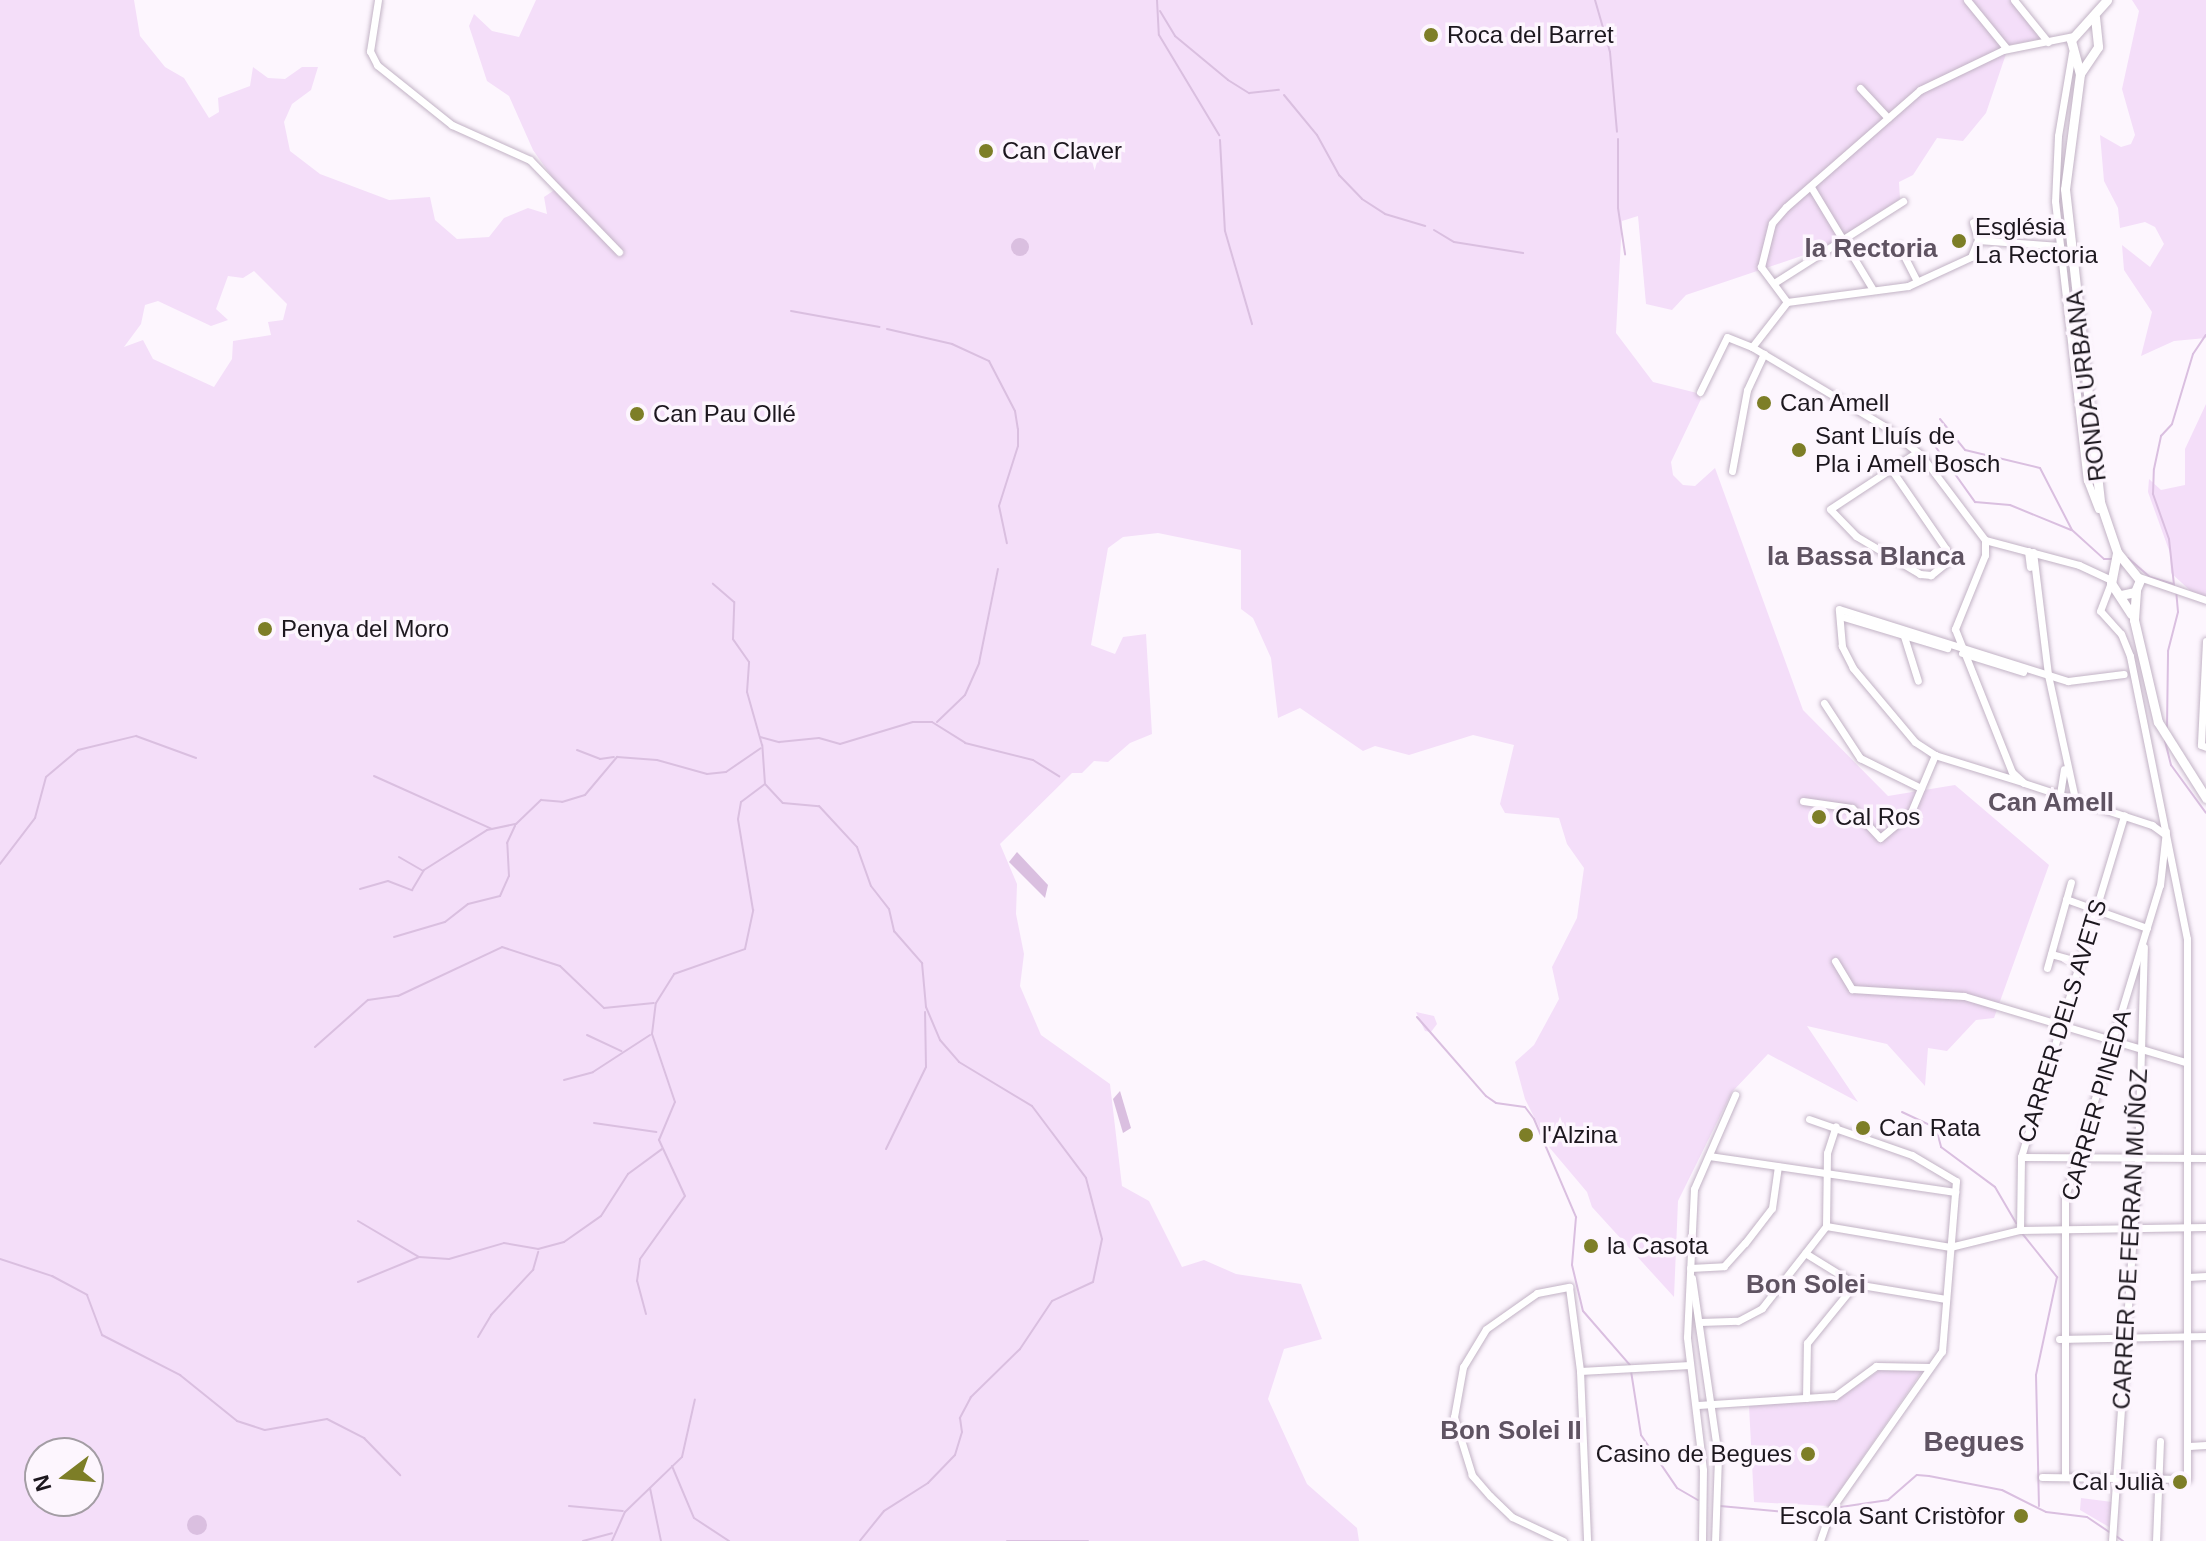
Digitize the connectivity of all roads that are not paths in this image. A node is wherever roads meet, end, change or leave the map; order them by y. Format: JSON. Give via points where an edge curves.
{"nodes":[{"id":1,"x":378,"y":0,"type":"edge"},
{"id":2,"x":1967,"y":0,"type":"edge"},
{"id":3,"x":2014,"y":0,"type":"edge"},
{"id":4,"x":2107,"y":0,"type":"edge"},
{"id":5,"x":2095,"y":17,"type":"junction"},
{"id":6,"x":2078,"y":34,"type":"junction"},
{"id":7,"x":2094,"y":36,"type":"junction"},
{"id":8,"x":2052,"y":42,"type":"junction"},
{"id":9,"x":2007,"y":49,"type":"junction"},
{"id":10,"x":2073,"y":52,"type":"junction"},
{"id":11,"x":2088,"y":59,"type":"junction"},
{"id":12,"x":2080,"y":74,"type":"junction"},
{"id":13,"x":1860,"y":88,"type":"dead end"},
{"id":14,"x":1888,"y":118,"type":"junction"},
{"id":15,"x":1811,"y":187,"type":"junction"},
{"id":16,"x":1903,"y":201,"type":"dead end"},
{"id":17,"x":1973,"y":222,"type":"dead end"},
{"id":18,"x":1843,"y":240,"type":"junction"},
{"id":19,"x":1978,"y":240,"type":"junction"},
{"id":20,"x":1899,"y":246,"type":"dead end"},
{"id":21,"x":2060,"y":246,"type":"junction"},
{"id":22,"x":619,"y":252,"type":"dead end"},
{"id":23,"x":1917,"y":281,"type":"junction"},
{"id":24,"x":1774,"y":283,"type":"junction"},
{"id":25,"x":1872,"y":288,"type":"junction"},
{"id":26,"x":1787,"y":302,"type":"junction"},
{"id":27,"x":1752,"y":347,"type":"junction"},
{"id":28,"x":1764,"y":354,"type":"junction"},
{"id":29,"x":1700,"y":392,"type":"dead end"},
{"id":30,"x":1917,"y":452,"type":"junction"},
{"id":31,"x":1891,"y":469,"type":"junction"},
{"id":32,"x":1732,"y":471,"type":"dead end"},
{"id":33,"x":2108,"y":529,"type":"junction"},
{"id":34,"x":1985,"y":540,"type":"junction"},
{"id":35,"x":2030,"y":552,"type":"junction"},
{"id":36,"x":2117,"y":552,"type":"junction"},
{"id":37,"x":2130,"y":568,"type":"junction"},
{"id":38,"x":2139,"y":577,"type":"junction"},
{"id":39,"x":2115,"y":583,"type":"junction"},
{"id":40,"x":2154,"y":585,"type":"junction"},
{"id":41,"x":2136,"y":590,"type":"junction"},
{"id":42,"x":2206,"y":600,"type":"edge"},
{"id":43,"x":2134,"y":620,"type":"junction"},
{"id":44,"x":1902,"y":631,"type":"junction"},
{"id":45,"x":2206,"y":641,"type":"edge"},
{"id":46,"x":1961,"y":650,"type":"junction"},
{"id":47,"x":2124,"y":674,"type":"dead end"},
{"id":48,"x":2048,"y":676,"type":"junction"},
{"id":49,"x":1918,"y":681,"type":"dead end"},
{"id":50,"x":1824,"y":703,"type":"dead end"},
{"id":51,"x":2204,"y":746,"type":"edge"},
{"id":52,"x":1935,"y":755,"type":"junction"},
{"id":53,"x":2009,"y":771,"type":"junction"},
{"id":54,"x":1921,"y":788,"type":"junction"},
{"id":55,"x":2060,"y":794,"type":"junction"},
{"id":56,"x":2206,"y":798,"type":"edge"},
{"id":57,"x":2075,"y":799,"type":"junction"},
{"id":58,"x":1803,"y":801,"type":"dead end"},
{"id":59,"x":2124,"y":815,"type":"junction"},
{"id":60,"x":2165,"y":817,"type":"junction"},
{"id":61,"x":2152,"y":825,"type":"junction"},
{"id":62,"x":2166,"y":835,"type":"junction"},
{"id":63,"x":2071,"y":882,"type":"dead end"},
{"id":64,"x":2066,"y":899,"type":"junction"},
{"id":65,"x":2096,"y":908,"type":"junction"},
{"id":66,"x":2147,"y":928,"type":"junction"},
{"id":67,"x":2145,"y":937,"type":"junction"},
{"id":68,"x":2051,"y":954,"type":"junction"},
{"id":69,"x":1835,"y":961,"type":"dead end"},
{"id":70,"x":2080,"y":962,"type":"junction"},
{"id":71,"x":2047,"y":968,"type":"dead end"},
{"id":72,"x":2061,"y":1025,"type":"junction"},
{"id":73,"x":2113,"y":1040,"type":"junction"},
{"id":74,"x":2140,"y":1048,"type":"junction"},
{"id":75,"x":2186,"y":1062,"type":"junction"},
{"id":76,"x":1735,"y":1095,"type":"dead end"},
{"id":77,"x":1809,"y":1119,"type":"dead end"},
{"id":78,"x":1836,"y":1126,"type":"junction"},
{"id":79,"x":1709,"y":1156,"type":"junction"},
{"id":80,"x":2021,"y":1157,"type":"junction"},
{"id":81,"x":2078,"y":1157,"type":"junction"},
{"id":82,"x":2138,"y":1158,"type":"junction"},
{"id":83,"x":2188,"y":1158,"type":"junction"},
{"id":84,"x":2206,"y":1158,"type":"edge"},
{"id":85,"x":1778,"y":1166,"type":"junction"},
{"id":86,"x":1829,"y":1175,"type":"junction"},
{"id":87,"x":1955,"y":1192,"type":"junction"},
{"id":88,"x":1826,"y":1226,"type":"junction"},
{"id":89,"x":2187,"y":1227,"type":"junction"},
{"id":90,"x":2206,"y":1227,"type":"edge"},
{"id":91,"x":2134,"y":1229,"type":"junction"},
{"id":92,"x":2021,"y":1230,"type":"junction"},
{"id":93,"x":2066,"y":1230,"type":"junction"},
{"id":94,"x":1950,"y":1247,"type":"junction"},
{"id":95,"x":1805,"y":1253,"type":"junction"},
{"id":96,"x":1690,"y":1268,"type":"junction"},
{"id":97,"x":2206,"y":1276,"type":"edge"},
{"id":98,"x":2188,"y":1277,"type":"junction"},
{"id":99,"x":1855,"y":1284,"type":"junction"},
{"id":100,"x":1946,"y":1299,"type":"junction"},
{"id":101,"x":1700,"y":1322,"type":"junction"},
{"id":102,"x":2188,"y":1336,"type":"junction"},
{"id":103,"x":2206,"y":1336,"type":"edge"},
{"id":104,"x":2126,"y":1338,"type":"junction"},
{"id":105,"x":2062,"y":1339,"type":"junction"},
{"id":106,"x":1688,"y":1350,"type":"junction"},
{"id":107,"x":1690,"y":1365,"type":"junction"},
{"id":108,"x":1678,"y":1366,"type":"junction"},
{"id":109,"x":1930,"y":1367,"type":"junction"},
{"id":110,"x":1580,"y":1371,"type":"junction"},
{"id":111,"x":1806,"y":1398,"type":"junction"},
{"id":112,"x":1711,"y":1403,"type":"junction"},
{"id":113,"x":1698,"y":1405,"type":"junction"},
{"id":114,"x":2160,"y":1441,"type":"dead end"},
{"id":115,"x":2206,"y":1445,"type":"edge"},
{"id":116,"x":2189,"y":1446,"type":"junction"},
{"id":117,"x":2042,"y":1477,"type":"dead end"},
{"id":118,"x":2065,"y":1477,"type":"junction"},
{"id":119,"x":2117,"y":1478,"type":"junction"},
{"id":120,"x":2160,"y":1478,"type":"junction"},
{"id":121,"x":2112,"y":1540,"type":"edge"},
{"id":122,"x":1563,"y":1541,"type":"edge"},
{"id":123,"x":1587,"y":1541,"type":"edge"},
{"id":124,"x":1702,"y":1541,"type":"edge"},
{"id":125,"x":1715,"y":1541,"type":"edge"},
{"id":126,"x":1820,"y":1541,"type":"edge"},
{"id":127,"x":2156,"y":1541,"type":"edge"}],
"edges":[{"from":1,"to":22,"type":"street","via":[[371,56],[462,131],[530,160]]},
{"from":2,"to":9,"type":"street"},
{"from":3,"to":8,"type":"street"},
{"from":4,"to":5,"type":"main road"},
{"from":5,"to":6,"type":"main road"},
{"from":5,"to":7,"type":"main road"},
{"from":6,"to":7,"type":"main road"},
{"from":6,"to":8,"type":"street"},
{"from":6,"to":10,"type":"main road","name":"RONDA URBANA"},
{"from":7,"to":11,"type":"main road","name":"RONDA URBANA","via":[[2098,49]]},
{"from":8,"to":9,"type":"street"},
{"from":8,"to":10,"type":"street"},
{"from":9,"to":14,"type":"street","via":[[1920,90]]},
{"from":10,"to":11,"type":"main road"},
{"from":10,"to":12,"type":"main road","name":"RONDA URBANA"},
{"from":10,"to":21,"type":"street","via":[[2056,161]]},
{"from":11,"to":12,"type":"main road","name":"RONDA URBANA"},
{"from":12,"to":33,"type":"main road","name":"RONDA URBANA","via":[[2065,189],[2094,460]]},
{"from":13,"to":14,"type":"street"},
{"from":14,"to":15,"type":"street"},
{"from":15,"to":18,"type":"street"},
{"from":15,"to":24,"type":"street","via":[[1772,223],[1761,267]]},
{"from":16,"to":18,"type":"street"},
{"from":17,"to":19,"type":"street"},
{"from":18,"to":24,"type":"street"},
{"from":18,"to":25,"type":"street"},
{"from":19,"to":21,"type":"street"},
{"from":19,"to":23,"type":"street","via":[[1971,257]]},
{"from":20,"to":23,"type":"street"},
{"from":21,"to":33,"type":"street","via":[[2087,480]]},
{"from":23,"to":25,"type":"street"},
{"from":24,"to":26,"type":"street"},
{"from":25,"to":26,"type":"street"},
{"from":26,"to":27,"type":"street"},
{"from":27,"to":28,"type":"street"},
{"from":27,"to":29,"type":"street","via":[[1727,337]]},
{"from":28,"to":30,"type":"street"},
{"from":28,"to":32,"type":"street","via":[[1747,390]]},
{"from":30,"to":31,"type":"street"},
{"from":30,"to":34,"type":"street"},
{"from":31,"to":31,"type":"street","via":[[1946,549],[1941,570],[1920,574],[1856,536],[1830,509]]},
{"from":33,"to":36,"type":"main road","name":"RONDA URBANA"},
{"from":34,"to":35,"type":"street"},
{"from":34,"to":46,"type":"street","via":[[1985,555],[1956,616]]},
{"from":35,"to":39,"type":"street","via":[[2102,574]]},
{"from":35,"to":48,"type":"street"},
{"from":36,"to":37,"type":"main road","name":"RONDA URBANA"},
{"from":36,"to":39,"type":"main road","name":"RONDA URBANA"},
{"from":37,"to":38,"type":"main road","name":"RONDA URBANA"},
{"from":37,"to":39,"type":"main road"},
{"from":38,"to":40,"type":"street"},
{"from":38,"to":41,"type":"main road"},
{"from":39,"to":41,"type":"main road"},
{"from":39,"to":43,"type":"main road"},
{"from":39,"to":60,"type":"street","via":[[2104,597],[2101,613],[2121,634],[2130,656]]},
{"from":40,"to":41,"type":"street"},
{"from":40,"to":42,"type":"street"},
{"from":41,"to":43,"type":"main road"},
{"from":43,"to":56,"type":"main road","via":[[2161,730]]},
{"from":44,"to":46,"type":"street"},
{"from":44,"to":49,"type":"street"},
{"from":44,"to":52,"type":"street","via":[[1840,613],[1842,646],[1853,668],[1896,723]]},
{"from":45,"to":51,"type":"street"},
{"from":46,"to":48,"type":"street"},
{"from":46,"to":53,"type":"street"},
{"from":47,"to":48,"type":"street","via":[[2087,681]]},
{"from":48,"to":55,"type":"street","via":[[2065,774]]},
{"from":48,"to":57,"type":"street"},
{"from":50,"to":54,"type":"street","via":[[1860,758]]},
{"from":52,"to":53,"type":"street"},
{"from":52,"to":54,"type":"street"},
{"from":53,"to":55,"type":"street"},
{"from":54,"to":58,"type":"street","via":[[1911,812],[1880,838],[1852,808]]},
{"from":55,"to":57,"type":"street"},
{"from":57,"to":59,"type":"street"},
{"from":59,"to":61,"type":"street"},
{"from":59,"to":65,"type":"street","name":"CARRER DELS AVETS"},
{"from":60,"to":61,"type":"street"},
{"from":60,"to":62,"type":"street","name":"CARRER PINEDA"},
{"from":60,"to":75,"type":"street","via":[[2187,939]]},
{"from":61,"to":62,"type":"street"},
{"from":62,"to":66,"type":"street","name":"CARRER PINEDA","via":[[2163,875]]},
{"from":63,"to":64,"type":"street"},
{"from":64,"to":65,"type":"street"},
{"from":64,"to":68,"type":"street"},
{"from":65,"to":66,"type":"street"},
{"from":65,"to":70,"type":"street","name":"CARRER DELS AVETS"},
{"from":66,"to":67,"type":"street","name":"CARRER PINEDA"},
{"from":67,"to":73,"type":"street","name":"CARRER PINEDA"},
{"from":67,"to":74,"type":"street","name":"CARRER DE FERRAN MUÑOZ"},
{"from":68,"to":70,"type":"street"},
{"from":68,"to":71,"type":"street"},
{"from":69,"to":72,"type":"street","via":[[1852,989],[1964,996]]},
{"from":70,"to":72,"type":"street","name":"CARRER DELS AVETS"},
{"from":72,"to":73,"type":"street"},
{"from":72,"to":80,"type":"street","name":"CARRER DELS AVETS"},
{"from":73,"to":74,"type":"street"},
{"from":73,"to":81,"type":"street","name":"CARRER PINEDA"},
{"from":74,"to":75,"type":"street"},
{"from":74,"to":82,"type":"street","name":"CARRER DE FERRAN MUÑOZ"},
{"from":75,"to":83,"type":"street"},
{"from":76,"to":79,"type":"street"},
{"from":77,"to":78,"type":"street"},
{"from":78,"to":86,"type":"street","via":[[1827,1153]]},
{"from":78,"to":87,"type":"street","via":[[1912,1155],[1956,1181]]},
{"from":79,"to":85,"type":"street"},
{"from":79,"to":96,"type":"street","via":[[1694,1189]]},
{"from":80,"to":81,"type":"street"},
{"from":80,"to":92,"type":"street","name":"CARRER DELS AVETS"},
{"from":81,"to":82,"type":"street"},
{"from":81,"to":93,"type":"street","name":"CARRER PINEDA","via":[[2065,1197]]},
{"from":82,"to":83,"type":"street"},
{"from":82,"to":91,"type":"street","name":"CARRER DE FERRAN MUÑOZ"},
{"from":83,"to":84,"type":"street"},
{"from":83,"to":89,"type":"street"},
{"from":85,"to":86,"type":"street"},
{"from":85,"to":96,"type":"street","via":[[1772,1208],[1745,1243],[1724,1266]]},
{"from":86,"to":87,"type":"street"},
{"from":86,"to":88,"type":"street"},
{"from":87,"to":94,"type":"street"},
{"from":88,"to":94,"type":"street"},
{"from":88,"to":95,"type":"street"},
{"from":89,"to":90,"type":"street"},
{"from":89,"to":91,"type":"street"},
{"from":89,"to":98,"type":"street"},
{"from":91,"to":93,"type":"street"},
{"from":91,"to":104,"type":"street","name":"CARRER DE FERRAN MUÑOZ"},
{"from":92,"to":93,"type":"street"},
{"from":92,"to":94,"type":"street"},
{"from":93,"to":105,"type":"street","name":"CARRER PINEDA"},
{"from":94,"to":100,"type":"street"},
{"from":95,"to":99,"type":"street"},
{"from":95,"to":101,"type":"street","via":[[1757,1312],[1738,1321]]},
{"from":96,"to":101,"type":"street"},
{"from":96,"to":106,"type":"street"},
{"from":97,"to":98,"type":"street"},
{"from":98,"to":102,"type":"street"},
{"from":99,"to":100,"type":"street"},
{"from":99,"to":111,"type":"street","via":[[1807,1343]]},
{"from":100,"to":109,"type":"street","via":[[1942,1351]]},
{"from":101,"to":112,"type":"street"},
{"from":102,"to":103,"type":"street"},
{"from":102,"to":104,"type":"street"},
{"from":102,"to":116,"type":"street"},
{"from":104,"to":105,"type":"street"},
{"from":104,"to":119,"type":"street","name":"CARRER DE FERRAN MUÑOZ"},
{"from":105,"to":118,"type":"street","name":"CARRER PINEDA"},
{"from":106,"to":107,"type":"street"},
{"from":106,"to":108,"type":"street"},
{"from":107,"to":108,"type":"street"},
{"from":107,"to":113,"type":"street"},
{"from":108,"to":110,"type":"street"},
{"from":109,"to":111,"type":"street","via":[[1876,1366],[1835,1396]]},
{"from":109,"to":126,"type":"street","via":[[1835,1504]]},
{"from":110,"to":122,"type":"street","via":[[1569,1287],[1537,1293],[1486,1329],[1463,1367],[1454,1417],[1472,1475],[1490,1496],[1512,1517]]},
{"from":110,"to":123,"type":"street"},
{"from":111,"to":112,"type":"street"},
{"from":112,"to":113,"type":"street"},
{"from":112,"to":125,"type":"street","via":[[1718,1457]]},
{"from":113,"to":124,"type":"street"},
{"from":114,"to":120,"type":"street"},
{"from":115,"to":116,"type":"street"},
{"from":116,"to":120,"type":"street","via":[[2187,1479]]},
{"from":117,"to":118,"type":"street"},
{"from":118,"to":119,"type":"street"},
{"from":119,"to":120,"type":"street"},
{"from":119,"to":121,"type":"street","name":"CARRER DE FERRAN MUÑOZ"},
{"from":120,"to":127,"type":"street"}]}
